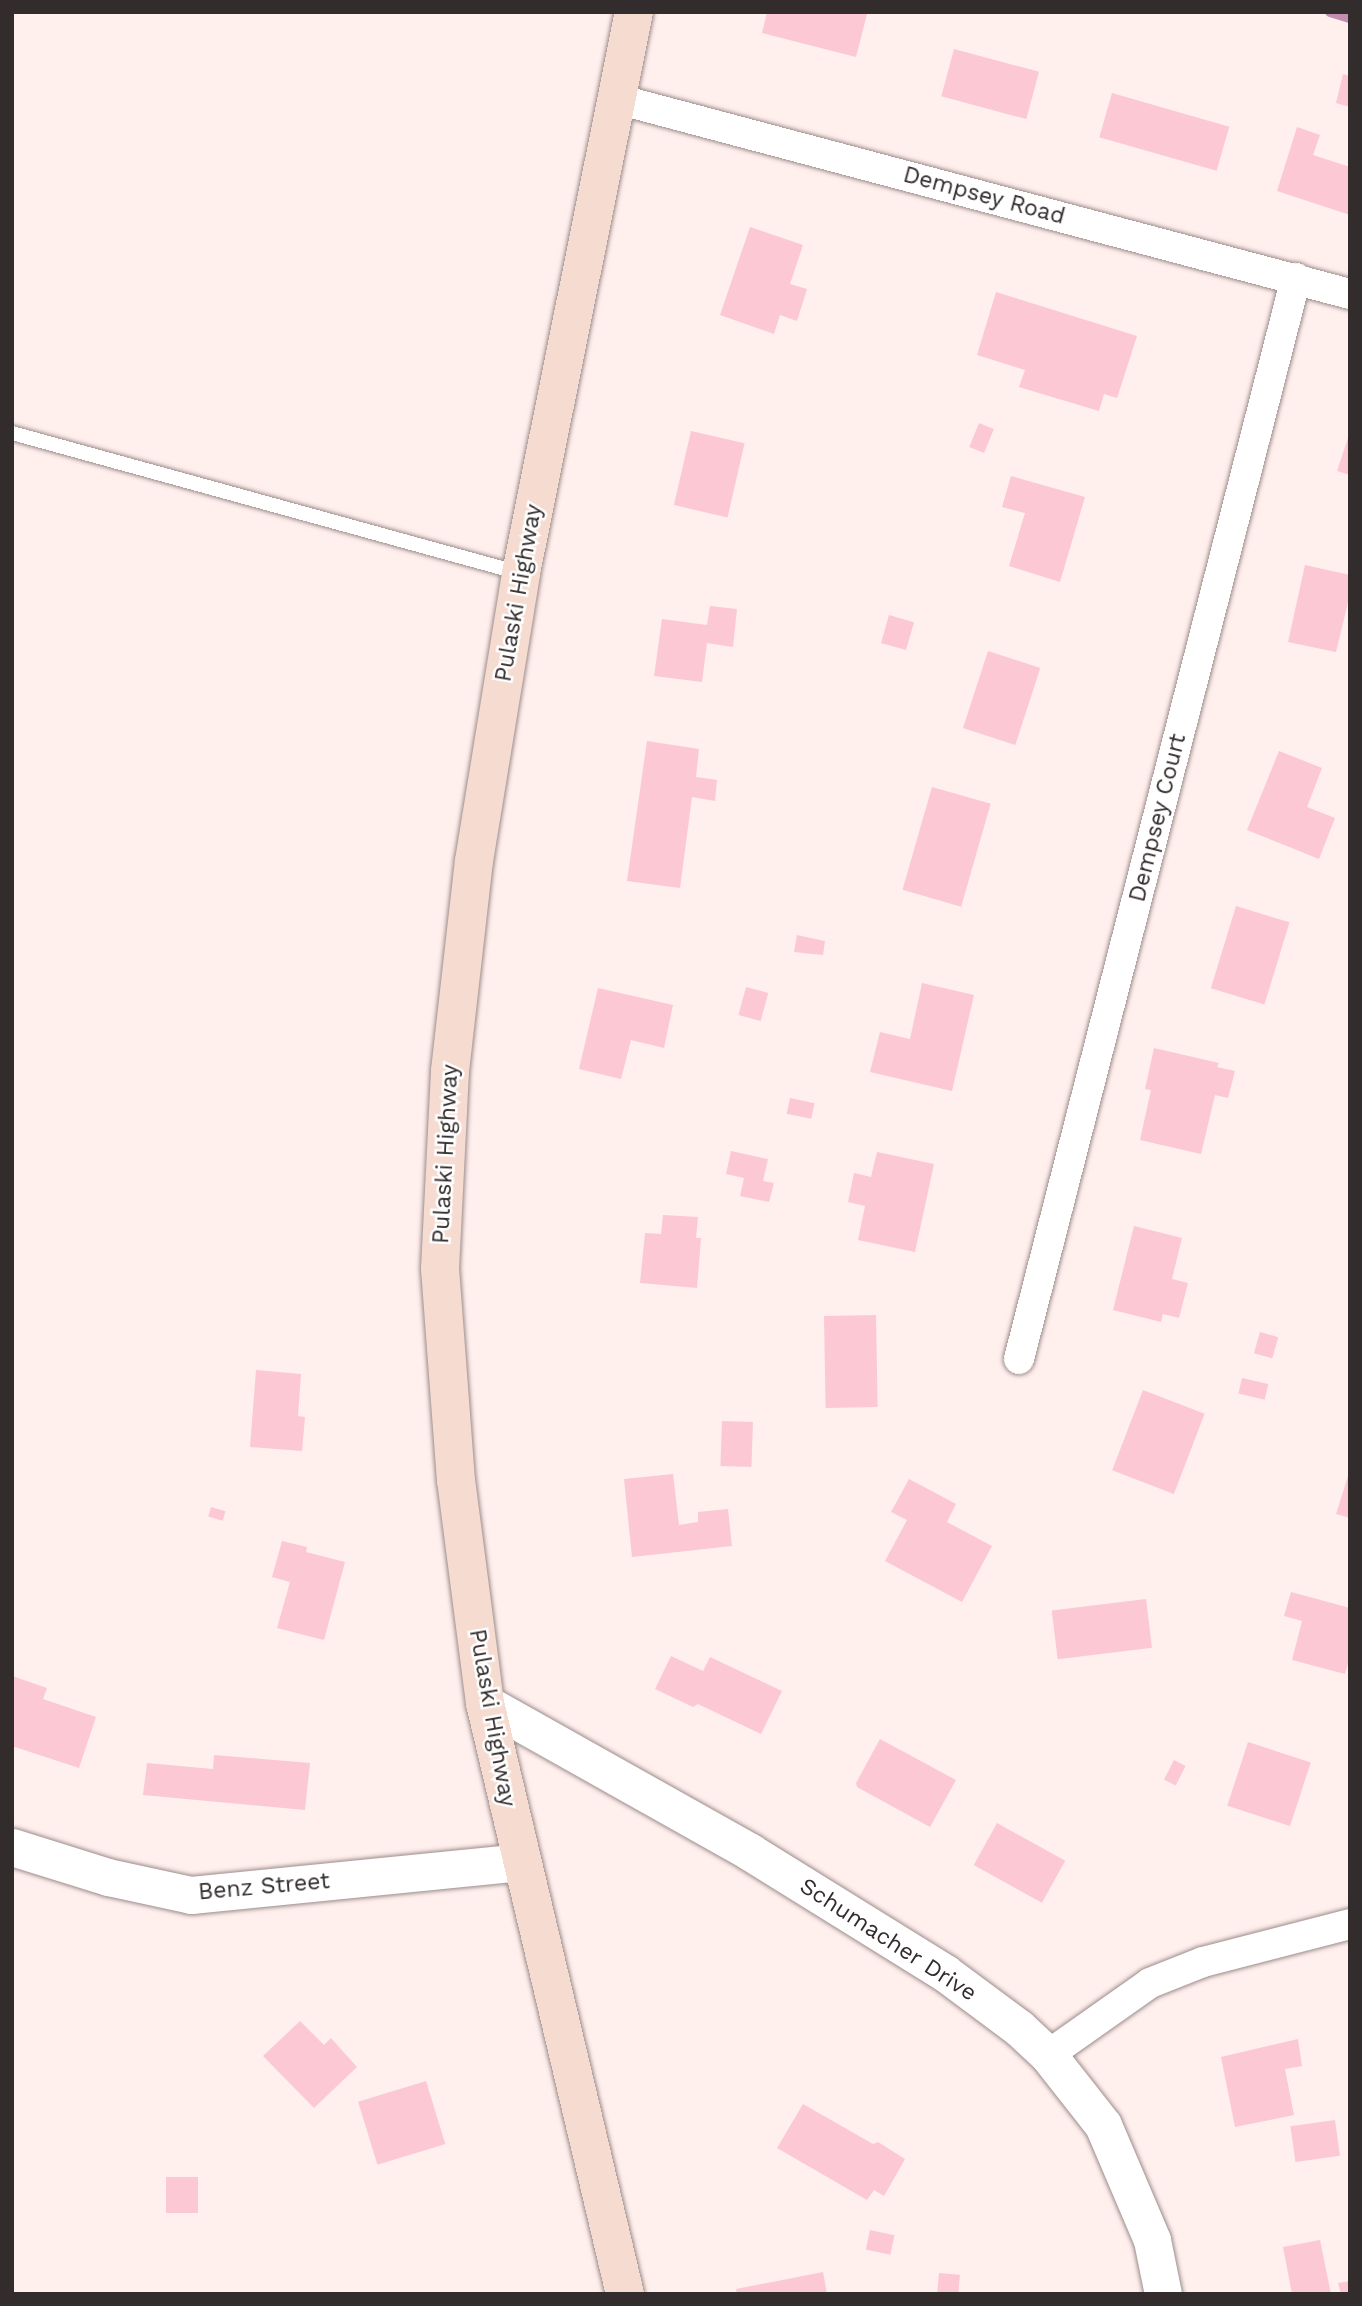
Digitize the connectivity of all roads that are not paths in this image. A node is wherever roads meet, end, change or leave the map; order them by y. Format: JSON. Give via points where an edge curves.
{"nodes":[{"id":1,"x":634,"y":12,"type":"edge"},
{"id":2,"x":617,"y":99,"type":"junction"},
{"id":3,"x":1296,"y":278,"type":"junction"},
{"id":4,"x":1350,"y":294,"type":"edge"},
{"id":5,"x":12,"y":433,"type":"edge"},
{"id":6,"x":521,"y":573,"type":"junction"},
{"id":7,"x":1019,"y":1359,"type":"dead end"},
{"id":8,"x":485,"y":1703,"type":"junction"},
{"id":9,"x":12,"y":1847,"type":"edge"},
{"id":10,"x":520,"y":1862,"type":"junction"},
{"id":11,"x":1350,"y":1924,"type":"edge"},
{"id":12,"x":1048,"y":2055,"type":"junction"},
{"id":13,"x":625,"y":2294,"type":"edge"},
{"id":14,"x":1163,"y":2294,"type":"edge"}],
"edges":[{"from":1,"to":2,"type":"main road","name":"Pulaski Highway"},
{"from":2,"to":3,"type":"street","name":"Dempsey Road"},
{"from":2,"to":6,"type":"main road","name":"Pulaski Highway"},
{"from":3,"to":4,"type":"street","name":"Dempsey Road"},
{"from":3,"to":7,"type":"street","name":"Dempsey Court"},
{"from":5,"to":6,"type":"lane"},
{"from":6,"to":8,"type":"main road","name":"Pulaski Highway","via":[[474,861],[450,1071],[440,1269],[456,1481]]},
{"from":8,"to":10,"type":"main road","name":"Pulaski Highway"},
{"from":8,"to":12,"type":"street","name":"Schumacher Drive","via":[[750,1852],[946,1973]]},
{"from":9,"to":10,"type":"street","name":"Benz Street","via":[[108,1877],[191,1895]]},
{"from":10,"to":13,"type":"main road","name":"Pulaski Highway"},
{"from":11,"to":12,"type":"street","via":[[1203,1962],[1150,1983]]},
{"from":12,"to":14,"type":"street","name":"Schumacher Drive","via":[[1102,2125],[1153,2240]]}]}
